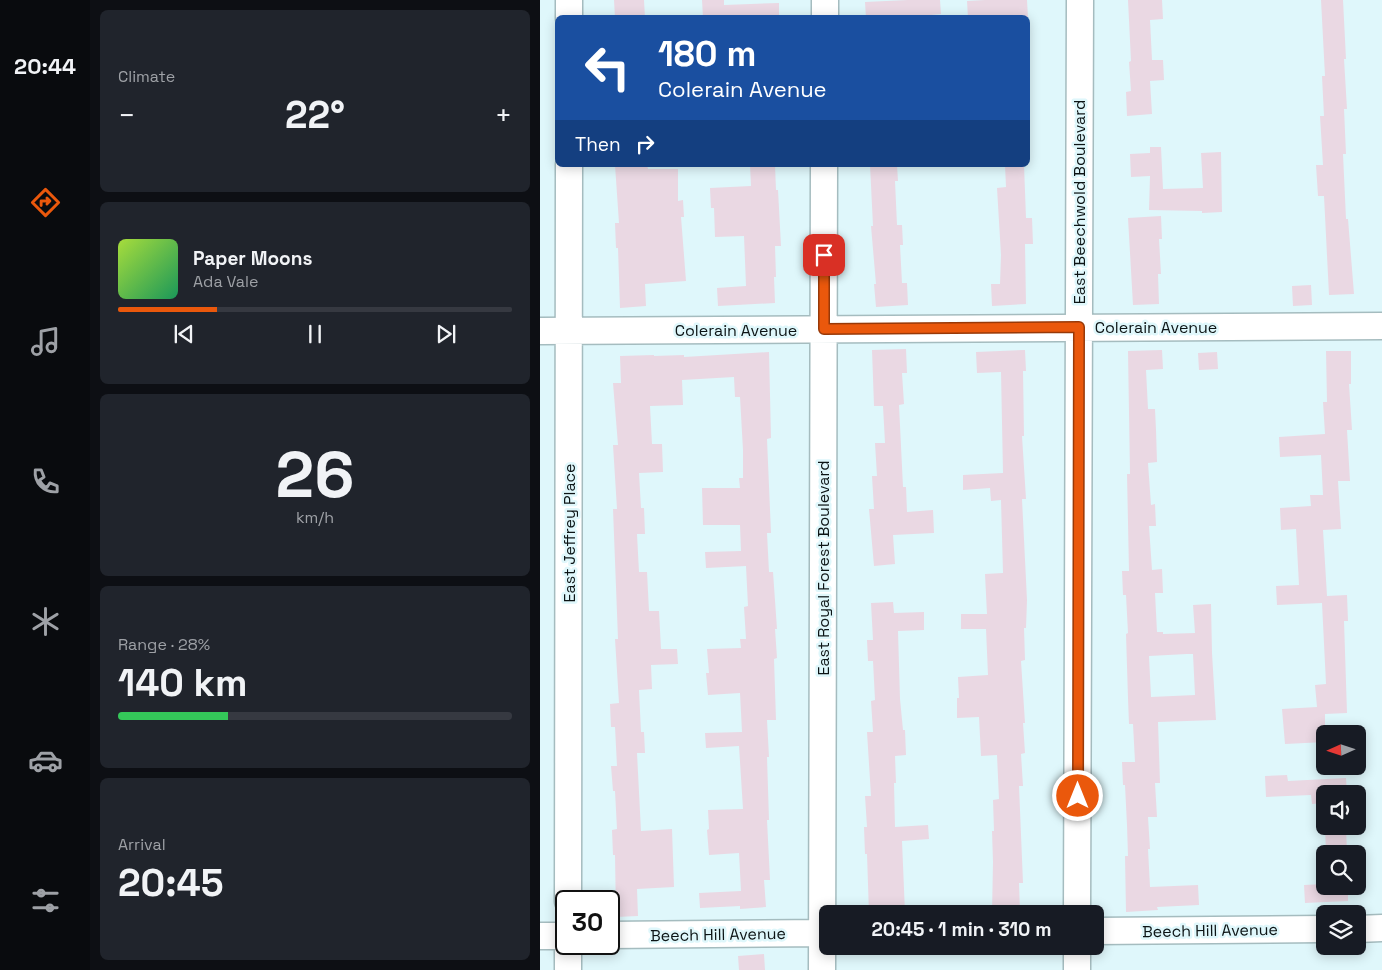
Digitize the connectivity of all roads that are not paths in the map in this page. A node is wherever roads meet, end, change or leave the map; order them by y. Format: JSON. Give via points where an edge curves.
{"nodes":[{"id":1,"x":569,"y":0,"type":"edge"},
{"id":2,"x":825,"y":0,"type":"edge"},
{"id":3,"x":1080,"y":0,"type":"edge"},
{"id":4,"x":569,"y":15,"type":"edge"},
{"id":5,"x":825,"y":15,"type":"edge"},
{"id":6,"x":569,"y":167,"type":"edge"},
{"id":7,"x":824,"y":167,"type":"edge"},
{"id":8,"x":1382,"y":326,"type":"edge"},
{"id":9,"x":1079,"y":327,"type":"junction"},
{"id":10,"x":824,"y":329,"type":"junction"},
{"id":11,"x":540,"y":331,"type":"edge"},
{"id":12,"x":569,"y":331,"type":"junction"},
{"id":13,"x":568,"y":890,"type":"edge"},
{"id":14,"x":825,"y":905,"type":"edge"},
{"id":15,"x":1077,"y":905,"type":"edge"},
{"id":16,"x":1382,"y":928,"type":"edge"},
{"id":17,"x":1316,"y":929,"type":"edge"},
{"id":18,"x":1366,"y":929,"type":"edge"},
{"id":19,"x":1104,"y":931,"type":"edge"},
{"id":20,"x":819,"y":933,"type":"edge"},
{"id":21,"x":620,"y":935,"type":"edge"},
{"id":22,"x":540,"y":936,"type":"edge"},
{"id":23,"x":555,"y":936,"type":"edge"},
{"id":24,"x":568,"y":955,"type":"edge"},
{"id":25,"x":823,"y":955,"type":"edge"},
{"id":26,"x":1077,"y":955,"type":"edge"},
{"id":27,"x":568,"y":970,"type":"edge"},
{"id":28,"x":822,"y":970,"type":"edge"},
{"id":29,"x":1077,"y":970,"type":"edge"}],
"edges":[{"from":1,"to":4,"type":"street"},
{"from":2,"to":5,"type":"street"},
{"from":3,"to":9,"type":"street","name":"East Beechwold Boulevard"},
{"from":6,"to":12,"type":"street","name":"East Jeffrey Place"},
{"from":7,"to":10,"type":"street","name":"East Royal Forest Boulevard"},
{"from":8,"to":9,"type":"street","name":"Colerain Avenue"},
{"from":9,"to":10,"type":"street","name":"Colerain Avenue"},
{"from":9,"to":15,"type":"street","name":"East Beechwold Boulevard"},
{"from":10,"to":12,"type":"street","name":"Colerain Avenue"},
{"from":10,"to":14,"type":"street","name":"East Royal Forest Boulevard"},
{"from":11,"to":12,"type":"street","name":"Colerain Avenue"},
{"from":12,"to":13,"type":"street","name":"East Jeffrey Place"},
{"from":16,"to":18,"type":"street"},
{"from":17,"to":19,"type":"street","name":"Beech Hill Avenue"},
{"from":20,"to":21,"type":"street","name":"Beech Hill Avenue"},
{"from":22,"to":23,"type":"street"},
{"from":24,"to":27,"type":"street"},
{"from":25,"to":28,"type":"street","name":"East Royal Forest Boulevard"},
{"from":26,"to":29,"type":"street"}]}
